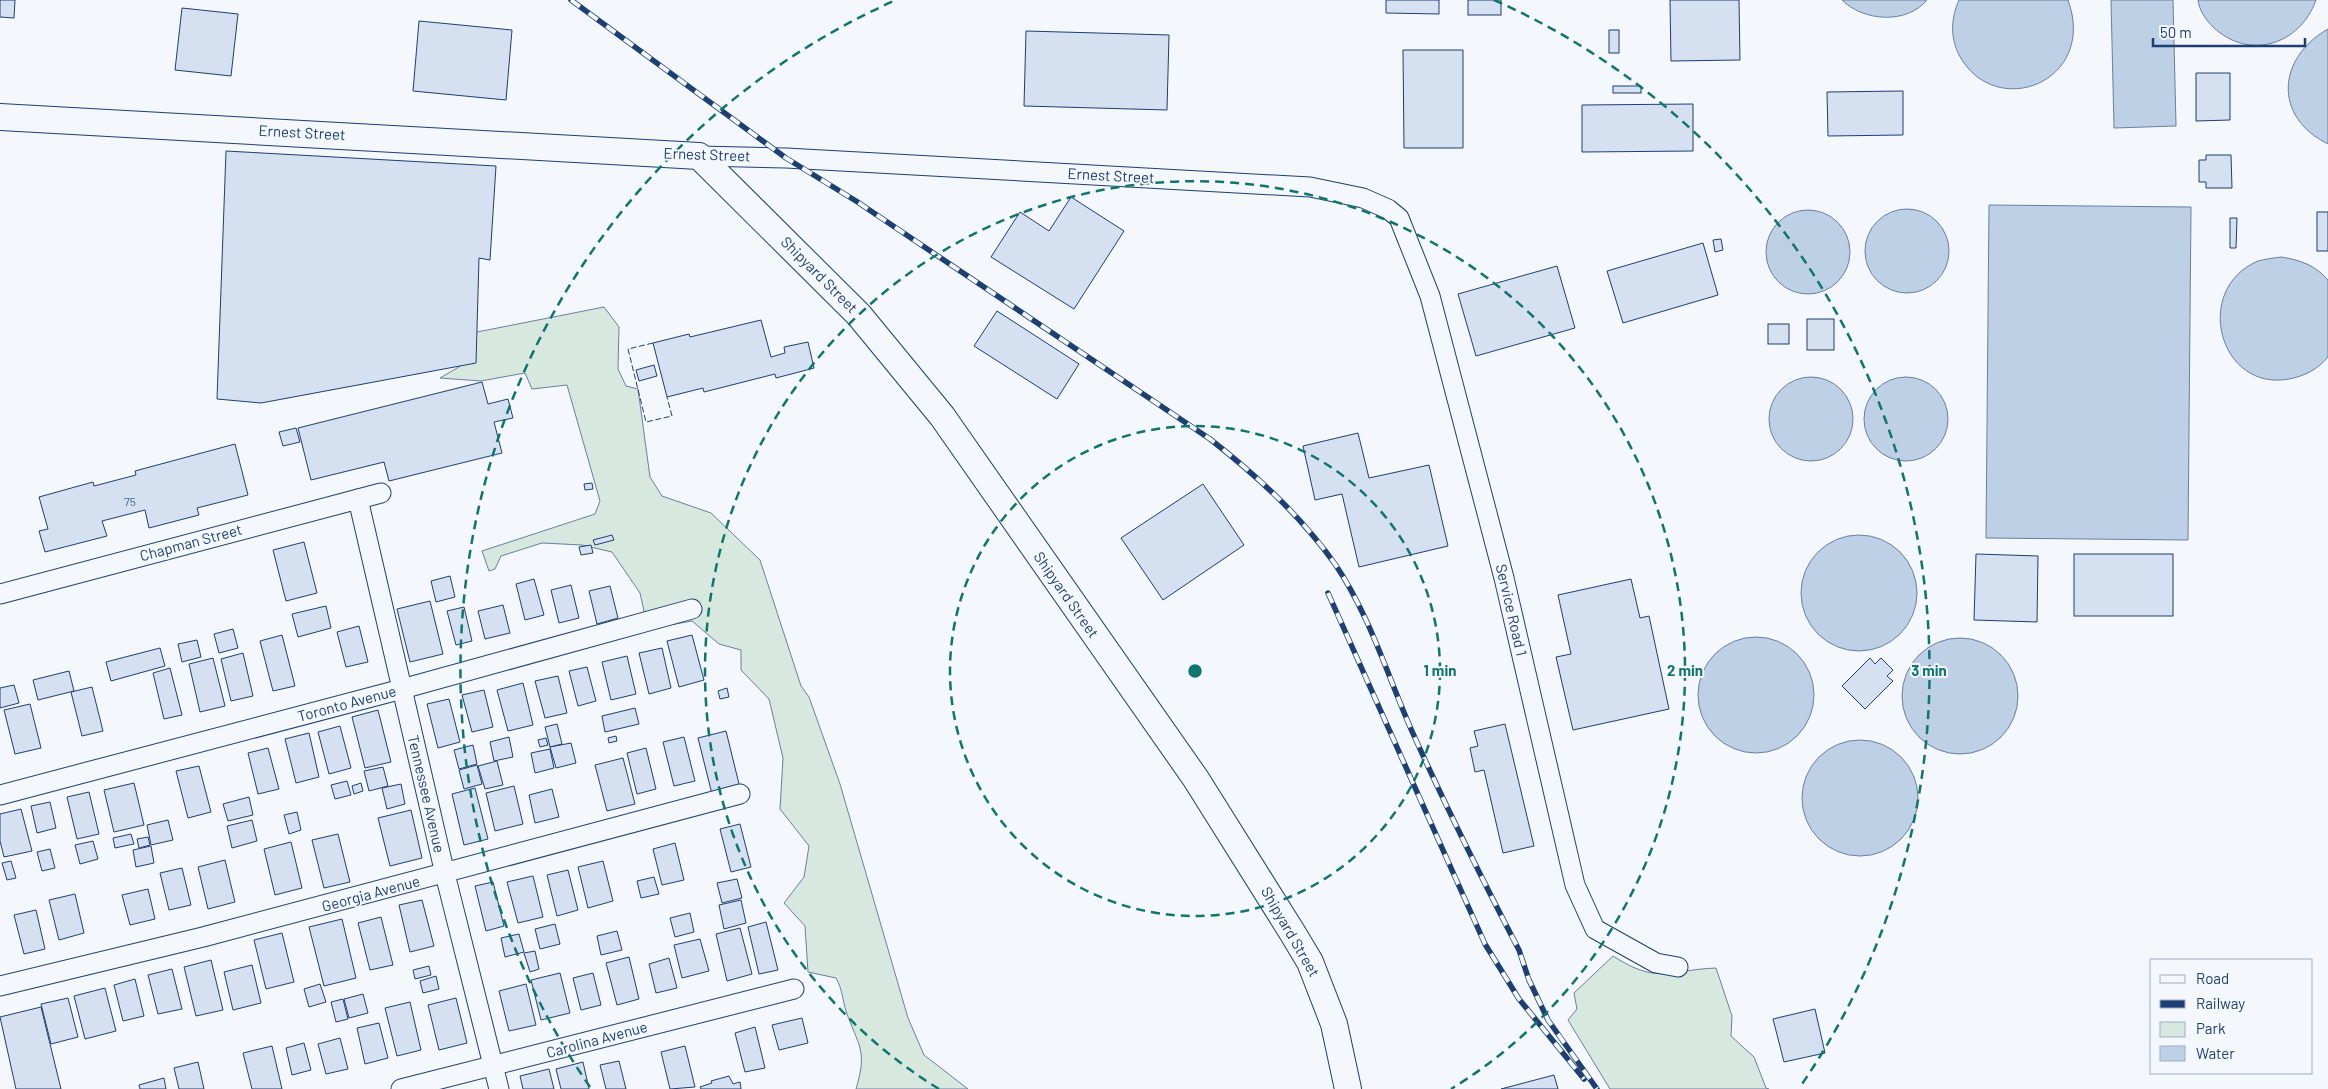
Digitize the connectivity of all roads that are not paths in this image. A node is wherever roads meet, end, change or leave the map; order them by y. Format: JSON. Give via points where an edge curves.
{"nodes":[{"id":1,"x":0,"y":116,"type":"edge"},
{"id":2,"x":699,"y":156,"type":"junction"},
{"id":3,"x":1403,"y":225,"type":"joint"},
{"id":4,"x":381,"y":493,"type":"dead end"},
{"id":5,"x":358,"y":498,"type":"junction"},
{"id":6,"x":0,"y":594,"type":"edge"},
{"id":7,"x":692,"y":609,"type":"dead end"},
{"id":8,"x":402,"y":689,"type":"junction"},
{"id":9,"x":740,"y":794,"type":"dead end"},
{"id":10,"x":0,"y":796,"type":"edge"},
{"id":11,"x":445,"y":874,"type":"junction"},
{"id":12,"x":1678,"y":967,"type":"dead end"},
{"id":13,"x":0,"y":986,"type":"edge"},
{"id":14,"x":794,"y":989,"type":"dead end"},
{"id":15,"x":493,"y":1067,"type":"junction"},
{"id":16,"x":400,"y":1089,"type":"edge"},
{"id":17,"x":499,"y":1089,"type":"edge"},
{"id":18,"x":1348,"y":1089,"type":"edge"}],
"edges":[{"from":1,"to":2,"type":"street","name":"Ernest Street"},
{"from":2,"to":3,"type":"street","name":"Ernest Street","via":[[1310,187],[1362,198],[1388,209]]},
{"from":2,"to":18,"type":"street","name":"Shipyard Street","via":[[859,315],[900,363],[942,416],[1196,779],[1310,962],[1334,1024]]},
{"from":3,"to":12,"type":"street","name":"Service Road 1","via":[[1430,296],[1450,363],[1575,885],[1595,929],[1656,963]]},
{"from":4,"to":5,"type":"street","name":"Chapman Street"},
{"from":5,"to":6,"type":"street","name":"Chapman Street"},
{"from":5,"to":8,"type":"street","name":"Tennessee Avenue"},
{"from":7,"to":8,"type":"street","name":"Toronto Avenue"},
{"from":8,"to":10,"type":"street","name":"Toronto Avenue"},
{"from":8,"to":11,"type":"street","name":"Tennessee Avenue"},
{"from":9,"to":11,"type":"street","name":"Georgia Avenue"},
{"from":11,"to":13,"type":"street","name":"Georgia Avenue"},
{"from":11,"to":15,"type":"street","name":"Tennessee Avenue"},
{"from":14,"to":15,"type":"street","name":"Carolina Avenue"},
{"from":15,"to":16,"type":"street","name":"Carolina Avenue"},
{"from":15,"to":17,"type":"street","name":"Tennessee Avenue"}]}
